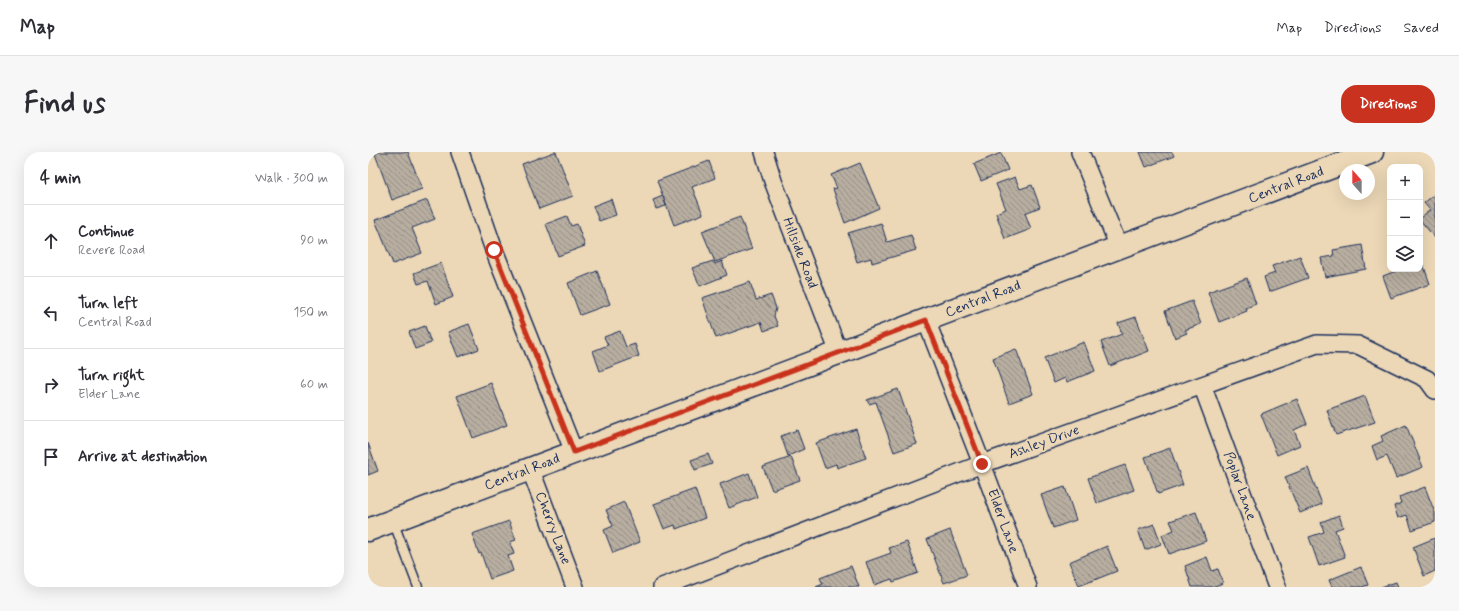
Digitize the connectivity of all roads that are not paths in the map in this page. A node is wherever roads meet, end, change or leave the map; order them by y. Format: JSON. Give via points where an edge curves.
{"nodes":[{"id":1,"x":460,"y":152,"type":"edge"},
{"id":2,"x":764,"y":152,"type":"edge"},
{"id":3,"x":1080,"y":152,"type":"edge"},
{"id":4,"x":1372,"y":152,"type":"edge"},
{"id":5,"x":1119,"y":247,"type":"junction"},
{"id":6,"x":926,"y":320,"type":"junction"},
{"id":7,"x":839,"y":352,"type":"junction"},
{"id":8,"x":1432,"y":380,"type":"edge"},
{"id":9,"x":1202,"y":386,"type":"junction"},
{"id":10,"x":574,"y":452,"type":"junction"},
{"id":11,"x":982,"y":464,"type":"junction"},
{"id":12,"x":530,"y":468,"type":"junction"},
{"id":13,"x":392,"y":520,"type":"junction"},
{"id":14,"x":368,"y":530,"type":"edge"},
{"id":15,"x":418,"y":587,"type":"edge"},
{"id":16,"x":575,"y":587,"type":"edge"},
{"id":17,"x":662,"y":587,"type":"edge"},
{"id":18,"x":1028,"y":587,"type":"edge"},
{"id":19,"x":1278,"y":587,"type":"edge"}],
"edges":[{"from":1,"to":10,"type":"street","via":[[494,250]]},
{"from":2,"to":7,"type":"street","name":"Hillside Road"},
{"from":3,"to":5,"type":"street"},
{"from":4,"to":5,"type":"main road","name":"Central Road"},
{"from":5,"to":6,"type":"main road","name":"Central Road"},
{"from":6,"to":7,"type":"main road","name":"Central Road"},
{"from":6,"to":11,"type":"street","name":"Elder Lane"},
{"from":7,"to":10,"type":"main road","name":"Central Road"},
{"from":8,"to":9,"type":"street","name":"Ashley Drive","via":[[1358,345],[1317,344]]},
{"from":9,"to":11,"type":"street","name":"Ashley Drive"},
{"from":9,"to":19,"type":"street","name":"Poplar Lane"},
{"from":10,"to":12,"type":"main road","name":"Central Road"},
{"from":11,"to":17,"type":"street","name":"Ashley Drive"},
{"from":11,"to":18,"type":"street","name":"Elder Lane"},
{"from":12,"to":13,"type":"main road","name":"Central Road"},
{"from":12,"to":16,"type":"street","name":"Cherry Lane"},
{"from":13,"to":14,"type":"main road","name":"Central Road"},
{"from":13,"to":15,"type":"lane"}]}
